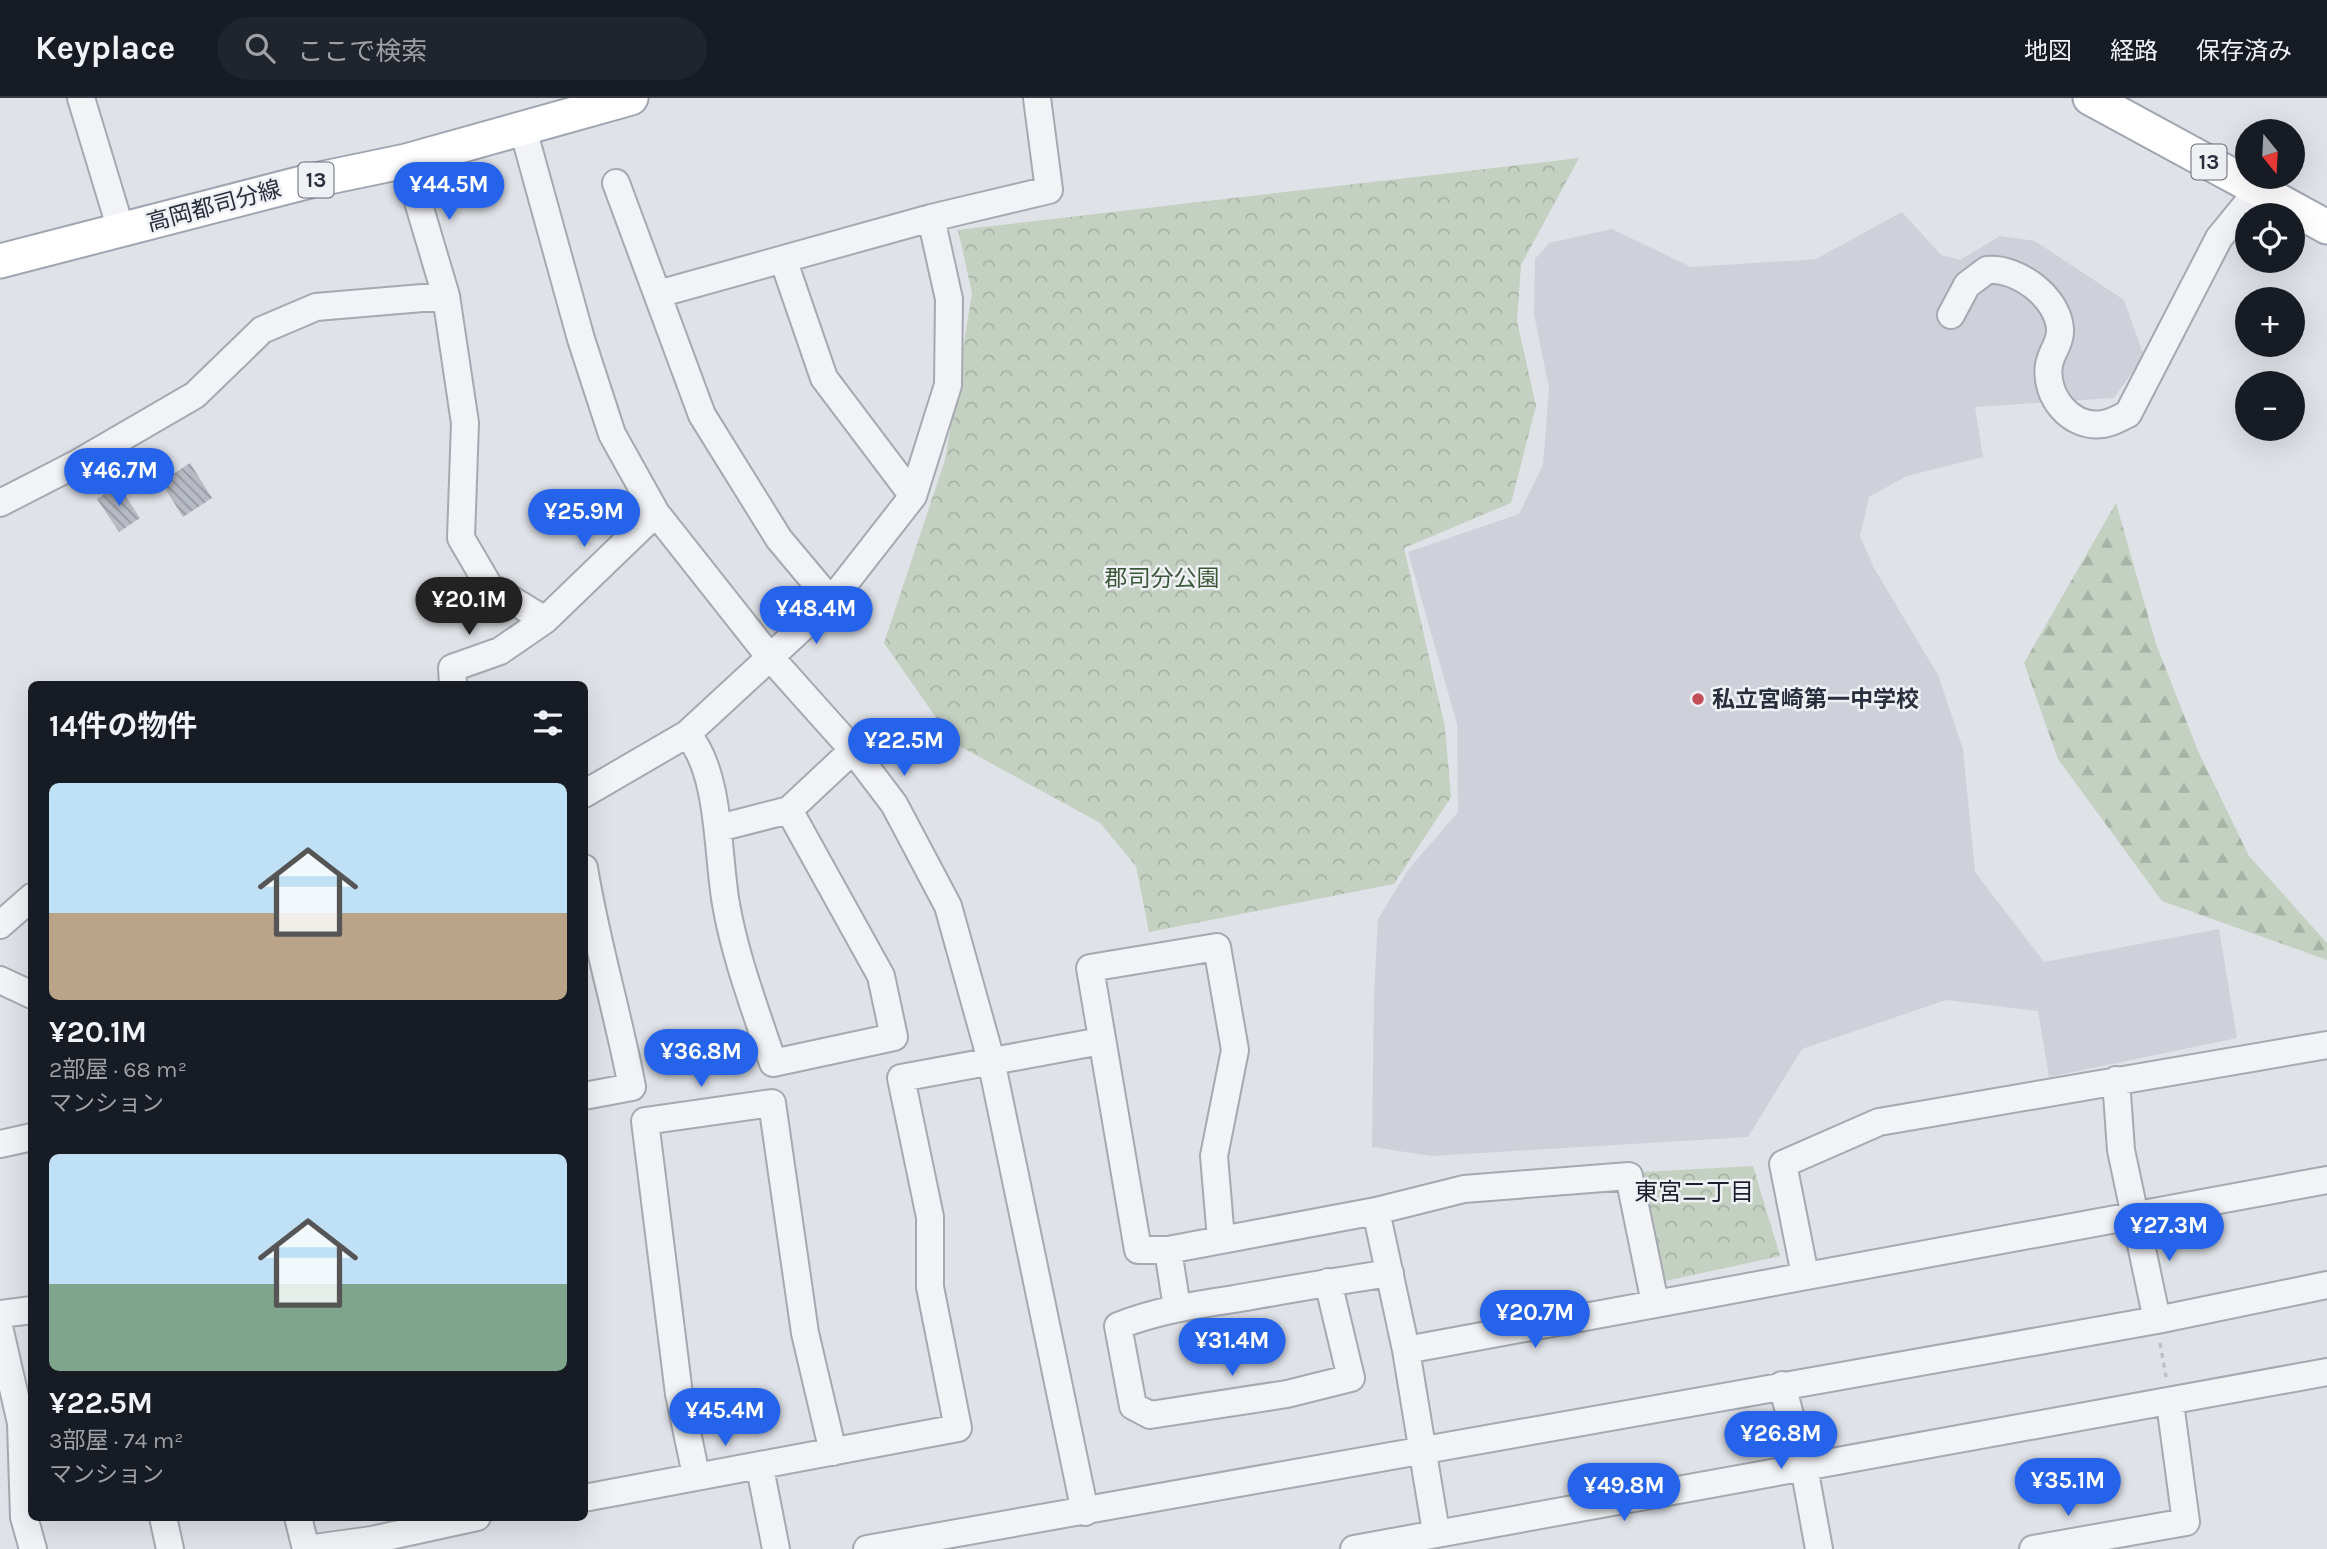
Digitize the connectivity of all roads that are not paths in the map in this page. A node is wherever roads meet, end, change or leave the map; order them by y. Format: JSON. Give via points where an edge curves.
{"nodes":[{"id":1,"x":81,"y":98,"type":"edge"},
{"id":2,"x":631,"y":98,"type":"edge"},
{"id":3,"x":1037,"y":98,"type":"edge"},
{"id":4,"x":2090,"y":98,"type":"edge"},
{"id":5,"x":523,"y":129,"type":"junction"},
{"id":6,"x":406,"y":161,"type":"junction"},
{"id":7,"x":2235,"y":176,"type":"edge"},
{"id":8,"x":616,"y":183,"type":"dead end"},
{"id":9,"x":2259,"y":189,"type":"joint"},
{"id":10,"x":932,"y":218,"type":"junction"},
{"id":11,"x":2327,"y":227,"type":"edge"},
{"id":12,"x":121,"y":230,"type":"junction"},
{"id":13,"x":0,"y":261,"type":"edge"},
{"id":14,"x":784,"y":262,"type":"junction"},
{"id":15,"x":659,"y":294,"type":"junction"},
{"id":16,"x":446,"y":296,"type":"junction"},
{"id":17,"x":1951,"y":315,"type":"dead end"},
{"id":18,"x":914,"y":496,"type":"junction"},
{"id":19,"x":0,"y":503,"type":"edge"},
{"id":20,"x":656,"y":513,"type":"junction"},
{"id":21,"x":831,"y":601,"type":"junction"},
{"id":22,"x":545,"y":620,"type":"junction"},
{"id":23,"x":769,"y":656,"type":"junction"},
{"id":24,"x":453,"y":681,"type":"edge"},
{"id":25,"x":687,"y":734,"type":"junction"},
{"id":26,"x":853,"y":750,"type":"junction"},
{"id":27,"x":588,"y":792,"type":"edge"},
{"id":28,"x":789,"y":810,"type":"junction"},
{"id":29,"x":719,"y":828,"type":"junction"},
{"id":30,"x":588,"y":893,"type":"edge"},
{"id":31,"x":28,"y":900,"type":"edge"},
{"id":32,"x":0,"y":925,"type":"edge"},
{"id":33,"x":0,"y":980,"type":"edge"},
{"id":34,"x":28,"y":993,"type":"edge"},
{"id":35,"x":1101,"y":1041,"type":"junction"},
{"id":36,"x":2327,"y":1045,"type":"edge"},
{"id":37,"x":991,"y":1060,"type":"junction"},
{"id":38,"x":2116,"y":1080,"type":"junction"},
{"id":39,"x":588,"y":1095,"type":"edge"},
{"id":40,"x":28,"y":1138,"type":"edge"},
{"id":41,"x":0,"y":1143,"type":"edge"},
{"id":42,"x":2327,"y":1180,"type":"edge"},
{"id":43,"x":1376,"y":1211,"type":"junction"},
{"id":44,"x":2136,"y":1216,"type":"junction"},
{"id":45,"x":1221,"y":1239,"type":"junction"},
{"id":46,"x":1168,"y":1251,"type":"junction"},
{"id":47,"x":1390,"y":1273,"type":"junction"},
{"id":48,"x":1805,"y":1275,"type":"junction"},
{"id":49,"x":1328,"y":1282,"type":"junction"},
{"id":50,"x":2327,"y":1285,"type":"edge"},
{"id":51,"x":1655,"y":1303,"type":"junction"},
{"id":52,"x":1177,"y":1308,"type":"junction"},
{"id":53,"x":28,"y":1310,"type":"edge"},
{"id":54,"x":0,"y":1314,"type":"edge"},
{"id":55,"x":2157,"y":1320,"type":"junction"},
{"id":56,"x":0,"y":1331,"type":"edge"},
{"id":57,"x":1406,"y":1350,"type":"junction"},
{"id":58,"x":2327,"y":1372,"type":"edge"},
{"id":59,"x":1782,"y":1385,"type":"junction"},
{"id":60,"x":2170,"y":1403,"type":"junction"},
{"id":61,"x":1422,"y":1449,"type":"junction"},
{"id":62,"x":833,"y":1452,"type":"junction"},
{"id":63,"x":1804,"y":1467,"type":"junction"},
{"id":64,"x":760,"y":1468,"type":"junction"},
{"id":65,"x":696,"y":1475,"type":"junction"},
{"id":66,"x":588,"y":1498,"type":"edge"},
{"id":67,"x":1085,"y":1512,"type":"junction"},
{"id":68,"x":164,"y":1521,"type":"edge"},
{"id":69,"x":299,"y":1521,"type":"edge"},
{"id":70,"x":430,"y":1521,"type":"edge"},
{"id":71,"x":1436,"y":1532,"type":"junction"},
{"id":72,"x":2113,"y":1541,"type":"edge"},
{"id":73,"x":372,"y":1545,"type":"edge"},
{"id":74,"x":33,"y":1549,"type":"edge"},
{"id":75,"x":170,"y":1549,"type":"edge"},
{"id":76,"x":306,"y":1549,"type":"edge"},
{"id":77,"x":776,"y":1549,"type":"edge"},
{"id":78,"x":867,"y":1549,"type":"edge"},
{"id":79,"x":1354,"y":1549,"type":"edge"},
{"id":80,"x":1819,"y":1549,"type":"edge"},
{"id":81,"x":2033,"y":1549,"type":"edge"}],
"edges":[{"from":1,"to":12,"type":"street"},
{"from":2,"to":5,"type":"main road","name":"高岡都司分線","number":"13"},
{"from":3,"to":10,"type":"street","via":[[1049,190]]},
{"from":4,"to":7,"type":"main road","number":"13"},
{"from":5,"to":6,"type":"main road","name":"高岡都司分線","number":"13"},
{"from":5,"to":20,"type":"street","via":[[612,433]]},
{"from":6,"to":12,"type":"main road","name":"高岡都司分線","number":"13"},
{"from":6,"to":16,"type":"street"},
{"from":8,"to":15,"type":"street","via":[[635,242]]},
{"from":9,"to":11,"type":"main road","number":"13"},
{"from":9,"to":17,"type":"street","via":[[2219,238],[2128,414],[2105,424],[2079,421],[2056,400],[2049,365],[2060,340],[2059,320],[2039,292],[2010,272],[1987,270],[1967,285]]},
{"from":10,"to":14,"type":"street"},
{"from":10,"to":18,"type":"street","via":[[949,299],[948,385]]},
{"from":12,"to":13,"type":"main road","name":"高岡都司分線","number":"13"},
{"from":14,"to":15,"type":"street"},
{"from":14,"to":18,"type":"street","via":[[824,378]]},
{"from":15,"to":21,"type":"street","via":[[702,415],[779,539]]},
{"from":16,"to":19,"type":"street","via":[[316,307],[262,330],[195,395]]},
{"from":16,"to":22,"type":"street","via":[[465,423],[461,538],[489,586]]},
{"from":18,"to":21,"type":"street"},
{"from":20,"to":22,"type":"street"},
{"from":20,"to":23,"type":"street"},
{"from":21,"to":23,"type":"street"},
{"from":22,"to":24,"type":"street","via":[[500,651],[452,668]]},
{"from":23,"to":25,"type":"street"},
{"from":23,"to":26,"type":"street"},
{"from":25,"to":27,"type":"street"},
{"from":25,"to":29,"type":"street","via":[[699,747]]},
{"from":26,"to":28,"type":"street"},
{"from":26,"to":37,"type":"street","via":[[894,804],[948,906]]},
{"from":28,"to":29,"type":"street"},
{"from":28,"to":29,"type":"street","via":[[881,976],[894,1037],[773,1063],[726,904]]},
{"from":30,"to":39,"type":"street","via":[[632,1087]]},
{"from":31,"to":32,"type":"street"},
{"from":33,"to":34,"type":"street"},
{"from":35,"to":37,"type":"street"},
{"from":35,"to":45,"type":"street","via":[[1090,968],[1217,947],[1235,1050],[1214,1156]]},
{"from":35,"to":46,"type":"street","via":[[1138,1250]]},
{"from":36,"to":38,"type":"street"},
{"from":37,"to":62,"type":"street","via":[[901,1078],[930,1217],[930,1287],[958,1428]]},
{"from":37,"to":67,"type":"street"},
{"from":38,"to":44,"type":"street","via":[[2121,1150]]},
{"from":38,"to":48,"type":"street","via":[[1880,1122],[1783,1164]]},
{"from":40,"to":41,"type":"street"},
{"from":42,"to":44,"type":"street"},
{"from":43,"to":45,"type":"street"},
{"from":43,"to":47,"type":"street"},
{"from":43,"to":51,"type":"street","via":[[1464,1189],[1629,1176]]},
{"from":44,"to":48,"type":"street"},
{"from":44,"to":55,"type":"street"},
{"from":45,"to":46,"type":"street"},
{"from":46,"to":52,"type":"street"},
{"from":47,"to":49,"type":"street"},
{"from":47,"to":57,"type":"street"},
{"from":48,"to":51,"type":"street"},
{"from":49,"to":52,"type":"street"},
{"from":49,"to":52,"type":"street","via":[[1351,1378],[1287,1394],[1150,1415],[1133,1406],[1118,1326]]},
{"from":50,"to":55,"type":"street"},
{"from":51,"to":57,"type":"street"},
{"from":53,"to":54,"type":"street"},
{"from":55,"to":59,"type":"street"},
{"from":56,"to":74,"type":"street","via":[[21,1423],[24,1517]]},
{"from":57,"to":61,"type":"street"},
{"from":58,"to":60,"type":"street"},
{"from":59,"to":61,"type":"street"},
{"from":59,"to":63,"type":"street"},
{"from":60,"to":63,"type":"street"},
{"from":60,"to":72,"type":"street","via":[[2186,1522]]},
{"from":61,"to":67,"type":"street"},
{"from":61,"to":71,"type":"street"},
{"from":62,"to":64,"type":"street"},
{"from":62,"to":65,"type":"street","via":[[805,1333],[772,1103],[645,1121],[679,1394]]},
{"from":63,"to":71,"type":"street"},
{"from":63,"to":80,"type":"street"},
{"from":64,"to":65,"type":"street"},
{"from":64,"to":77,"type":"street"},
{"from":65,"to":66,"type":"street"},
{"from":67,"to":78,"type":"street"},
{"from":68,"to":75,"type":"street"},
{"from":69,"to":76,"type":"street"},
{"from":70,"to":73,"type":"street"},
{"from":71,"to":79,"type":"street"},
{"from":72,"to":81,"type":"street"},
{"from":73,"to":76,"type":"street"}]}
